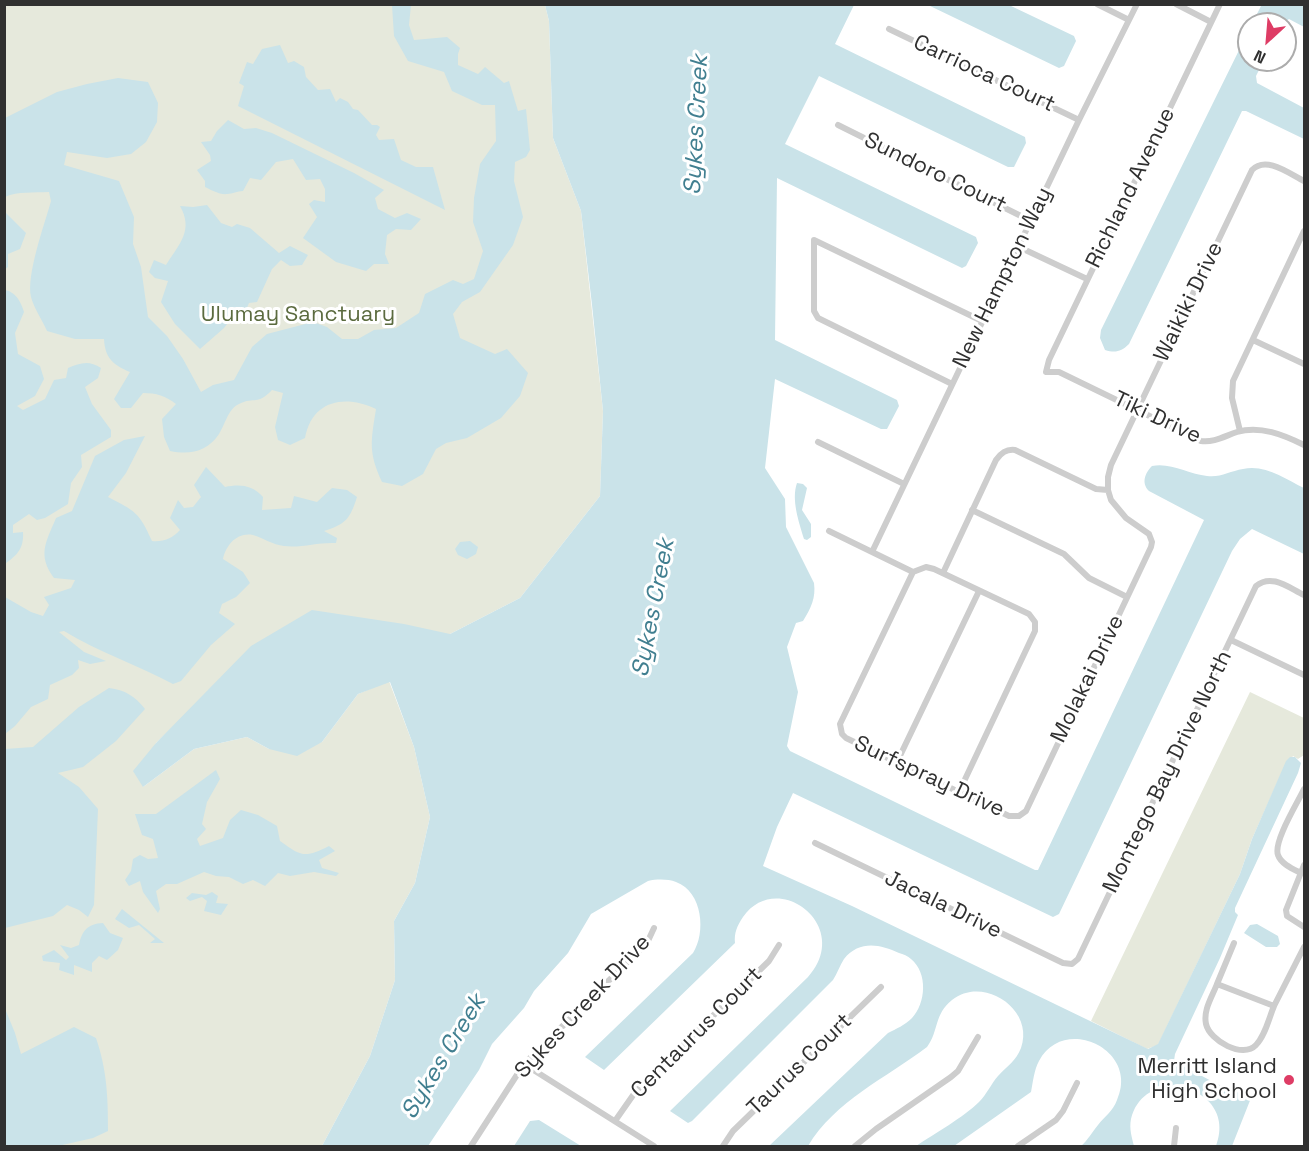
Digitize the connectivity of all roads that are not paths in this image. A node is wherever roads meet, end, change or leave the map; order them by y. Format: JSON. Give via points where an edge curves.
{"nodes":[{"id":1,"x":1097,"y":4,"type":"edge"},
{"id":2,"x":1137,"y":4,"type":"edge"},
{"id":3,"x":1176,"y":4,"type":"edge"},
{"id":4,"x":1220,"y":4,"type":"edge"},
{"id":5,"x":1129,"y":20,"type":"junction"},
{"id":6,"x":1211,"y":22,"type":"junction"},
{"id":7,"x":889,"y":29,"type":"dead end"},
{"id":8,"x":1079,"y":120,"type":"junction"},
{"id":9,"x":838,"y":125,"type":"dead end"},
{"id":10,"x":1305,"y":181,"type":"edge"},
{"id":11,"x":1031,"y":221,"type":"junction"},
{"id":12,"x":1305,"y":231,"type":"edge"},
{"id":13,"x":1019,"y":247,"type":"junction"},
{"id":14,"x":1087,"y":279,"type":"junction"},
{"id":15,"x":982,"y":321,"type":"junction"},
{"id":16,"x":1253,"y":340,"type":"junction"},
{"id":17,"x":1305,"y":364,"type":"edge"},
{"id":18,"x":1046,"y":372,"type":"joint"},
{"id":19,"x":952,"y":384,"type":"junction"},
{"id":20,"x":1137,"y":410,"type":"junction"},
{"id":21,"x":1240,"y":431,"type":"junction"},
{"id":22,"x":818,"y":442,"type":"dead end"},
{"id":23,"x":1305,"y":445,"type":"edge"},
{"id":24,"x":904,"y":484,"type":"junction"},
{"id":25,"x":1108,"y":490,"type":"junction"},
{"id":26,"x":972,"y":510,"type":"junction"},
{"id":27,"x":829,"y":531,"type":"dead end"},
{"id":28,"x":872,"y":552,"type":"junction"},
{"id":29,"x":913,"y":572,"type":"junction"},
{"id":30,"x":943,"y":573,"type":"junction"},
{"id":31,"x":979,"y":591,"type":"junction"},
{"id":32,"x":1305,"y":595,"type":"edge"},
{"id":33,"x":1128,"y":597,"type":"junction"},
{"id":34,"x":1231,"y":640,"type":"junction"},
{"id":35,"x":1305,"y":675,"type":"edge"},
{"id":36,"x":897,"y":762,"type":"junction"},
{"id":37,"x":1305,"y":789,"type":"edge"},
{"id":38,"x":959,"y":792,"type":"junction"},
{"id":39,"x":1019,"y":816,"type":"joint"},
{"id":40,"x":814,"y":843,"type":"dead end"},
{"id":41,"x":1305,"y":865,"type":"edge"},
{"id":42,"x":1301,"y":873,"type":"junction"},
{"id":43,"x":1305,"y":927,"type":"edge"},
{"id":44,"x":654,"y":928,"type":"dead end"},
{"id":45,"x":1234,"y":943,"type":"dead end"},
{"id":46,"x":778,"y":945,"type":"dead end"},
{"id":47,"x":1305,"y":947,"type":"edge"},
{"id":48,"x":1072,"y":964,"type":"joint"},
{"id":49,"x":1217,"y":984,"type":"junction"},
{"id":50,"x":881,"y":987,"type":"dead end"},
{"id":51,"x":1274,"y":1006,"type":"junction"},
{"id":52,"x":978,"y":1037,"type":"dead end"},
{"id":53,"x":524,"y":1064,"type":"junction"},
{"id":54,"x":1077,"y":1083,"type":"dead end"},
{"id":55,"x":615,"y":1121,"type":"junction"},
{"id":56,"x":1176,"y":1128,"type":"dead end"},
{"id":57,"x":471,"y":1146,"type":"edge"},
{"id":58,"x":654,"y":1146,"type":"edge"},
{"id":59,"x":723,"y":1146,"type":"edge"},
{"id":60,"x":855,"y":1146,"type":"edge"},
{"id":61,"x":1018,"y":1146,"type":"edge"},
{"id":62,"x":1174,"y":1146,"type":"edge"}],
"edges":[{"from":1,"to":5,"type":"street"},
{"from":2,"to":5,"type":"street","name":"New Hampton Way"},
{"from":3,"to":6,"type":"street"},
{"from":4,"to":6,"type":"street","name":"Richland Avenue"},
{"from":5,"to":8,"type":"street","name":"New Hampton Way"},
{"from":6,"to":14,"type":"street","name":"Richland Avenue"},
{"from":7,"to":8,"type":"street","name":"Carrioca Court"},
{"from":8,"to":11,"type":"street","name":"New Hampton Way"},
{"from":9,"to":11,"type":"street","name":"Sundoro Court"},
{"from":10,"to":20,"type":"street","name":"Waikiki Drive","via":[[1268,164],[1258,164],[1252,170]]},
{"from":11,"to":13,"type":"street","name":"New Hampton Way"},
{"from":12,"to":16,"type":"street"},
{"from":13,"to":14,"type":"street"},
{"from":13,"to":15,"type":"street","name":"New Hampton Way"},
{"from":14,"to":18,"type":"street","name":"Richland Avenue"},
{"from":15,"to":19,"type":"street","name":"New Hampton Way"},
{"from":15,"to":19,"type":"street","via":[[814,240],[814,311],[818,318]]},
{"from":16,"to":17,"type":"street"},
{"from":16,"to":21,"type":"street","via":[[1232,388]]},
{"from":18,"to":20,"type":"street","name":"Tiki Drive","via":[[1059,372]]},
{"from":19,"to":24,"type":"street","name":"New Hampton Way"},
{"from":20,"to":21,"type":"street","name":"Tiki Drive","via":[[1201,441]]},
{"from":20,"to":25,"type":"street","name":"Waikiki Drive","via":[[1111,465]]},
{"from":21,"to":23,"type":"street","name":"Tiki Drive","via":[[1274,433]]},
{"from":22,"to":24,"type":"street"},
{"from":24,"to":28,"type":"street","name":"New Hampton Way"},
{"from":25,"to":26,"type":"street","via":[[1096,489],[1008,450],[996,460]]},
{"from":25,"to":33,"type":"street","name":"Molakai Drive","via":[[1126,519],[1146,531],[1151,539]]},
{"from":26,"to":30,"type":"street"},
{"from":26,"to":33,"type":"street","via":[[1064,554],[1089,579]]},
{"from":27,"to":28,"type":"street"},
{"from":28,"to":29,"type":"street"},
{"from":29,"to":30,"type":"street","via":[[926,567]]},
{"from":29,"to":36,"type":"street","name":"Surfspray Drive","via":[[840,724],[846,738]]},
{"from":30,"to":31,"type":"street"},
{"from":31,"to":36,"type":"street"},
{"from":31,"to":38,"type":"street","via":[[1029,614],[1035,631]]},
{"from":32,"to":34,"type":"street","name":"Montego Bay Drive North","via":[[1272,580],[1263,581],[1256,586]]},
{"from":33,"to":39,"type":"street","name":"Molakai Drive","via":[[1026,811]]},
{"from":34,"to":35,"type":"street"},
{"from":34,"to":48,"type":"street","name":"Montego Bay Drive North","via":[[1078,959]]},
{"from":36,"to":38,"type":"street","name":"Surfspray Drive"},
{"from":37,"to":42,"type":"street","via":[[1277,850],[1283,862]]},
{"from":38,"to":39,"type":"street","name":"Surfspray Drive","via":[[1009,816]]},
{"from":40,"to":48,"type":"street","name":"Jacala Drive"},
{"from":41,"to":42,"type":"street"},
{"from":42,"to":43,"type":"street","via":[[1286,910],[1287,916]]},
{"from":44,"to":53,"type":"street","name":"Sykes Creek Drive","via":[[647,943]]},
{"from":45,"to":49,"type":"street"},
{"from":46,"to":55,"type":"street","name":"Centaurus Court","via":[[769,961],[631,1096]]},
{"from":47,"to":51,"type":"street"},
{"from":49,"to":51,"type":"street"},
{"from":49,"to":51,"type":"street","via":[[1205,1012],[1206,1024],[1211,1034],[1227,1044],[1245,1050],[1255,1046]]},
{"from":50,"to":59,"type":"street","name":"Taurus Court","via":[[733,1131]]},
{"from":52,"to":60,"type":"street","via":[[958,1071]]},
{"from":53,"to":55,"type":"street"},
{"from":53,"to":57,"type":"street","name":"Sykes Creek Drive"},
{"from":54,"to":61,"type":"street","via":[[1056,1120]]},
{"from":55,"to":58,"type":"street"},
{"from":56,"to":62,"type":"street"}]}
